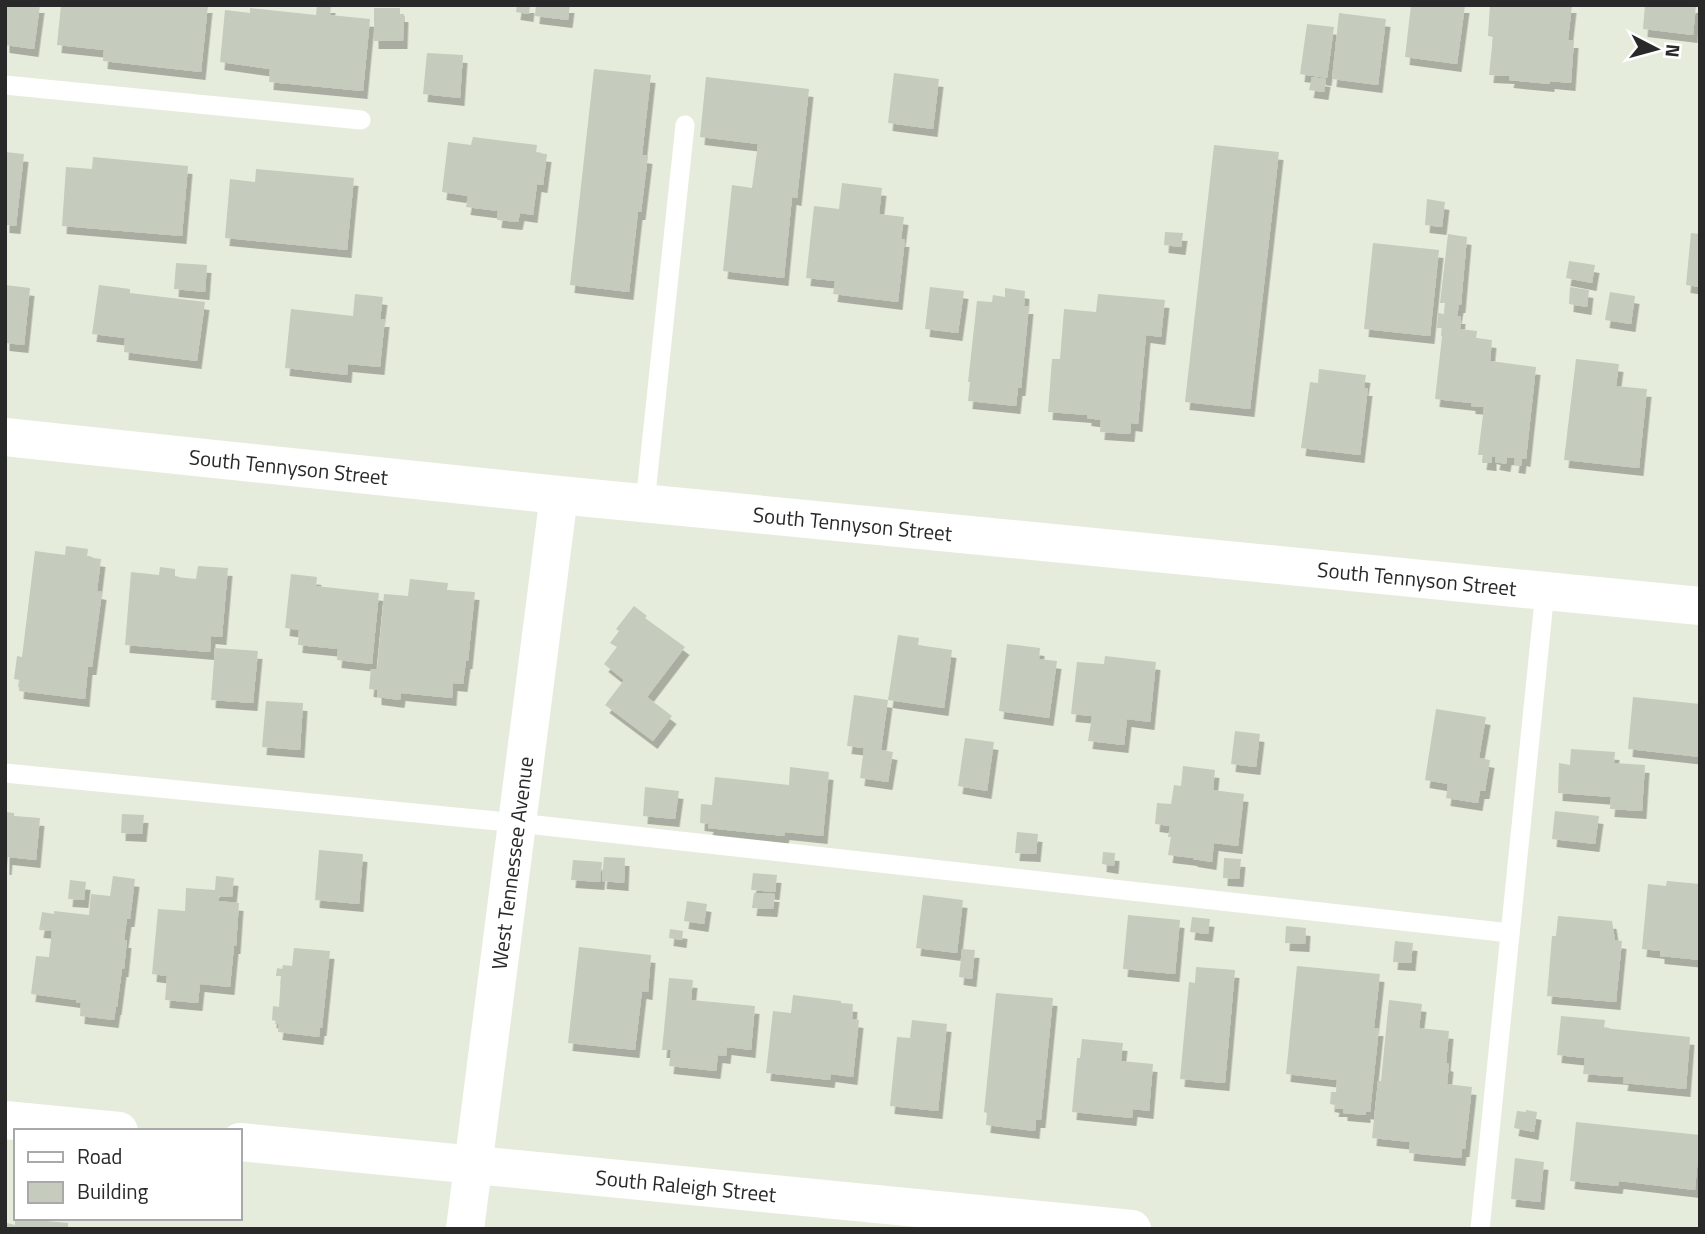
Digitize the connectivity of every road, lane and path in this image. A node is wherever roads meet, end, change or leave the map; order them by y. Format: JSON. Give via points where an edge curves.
{"nodes":[{"id":1,"x":5,"y":85,"type":"edge"},
{"id":2,"x":361,"y":120,"type":"dead end"},
{"id":3,"x":684,"y":125,"type":"dead end"},
{"id":4,"x":5,"y":437,"type":"edge"},
{"id":5,"x":559,"y":495,"type":"junction"},
{"id":6,"x":645,"y":503,"type":"junction"},
{"id":7,"x":1545,"y":592,"type":"junction"},
{"id":8,"x":1700,"y":607,"type":"edge"},
{"id":9,"x":5,"y":773,"type":"edge"},
{"id":10,"x":518,"y":823,"type":"junction"},
{"id":11,"x":1510,"y":933,"type":"junction"},
{"id":12,"x":5,"y":1120,"type":"edge"},
{"id":13,"x":99,"y":1129,"type":"edge"},
{"id":14,"x":242,"y":1142,"type":"edge"},
{"id":15,"x":474,"y":1165,"type":"junction"},
{"id":16,"x":465,"y":1229,"type":"edge"},
{"id":17,"x":1132,"y":1229,"type":"edge"},
{"id":18,"x":1480,"y":1229,"type":"edge"}],
"edges":[{"from":1,"to":2,"type":"lane"},
{"from":3,"to":6,"type":"lane"},
{"from":4,"to":5,"type":"street","name":"South Tennyson Street"},
{"from":5,"to":6,"type":"street","name":"South Tennyson Street"},
{"from":5,"to":10,"type":"street","name":"West Tennessee Avenue"},
{"from":6,"to":7,"type":"street","name":"South Tennyson Street"},
{"from":7,"to":8,"type":"street","name":"South Tennyson Street"},
{"from":7,"to":11,"type":"lane"},
{"from":9,"to":10,"type":"lane"},
{"from":10,"to":11,"type":"lane"},
{"from":10,"to":15,"type":"street","name":"West Tennessee Avenue"},
{"from":11,"to":18,"type":"lane"},
{"from":12,"to":13,"type":"street"},
{"from":14,"to":15,"type":"street","name":"South Raleigh Street"},
{"from":15,"to":16,"type":"street","name":"West Tennessee Avenue"},
{"from":15,"to":17,"type":"street","name":"South Raleigh Street"}]}
